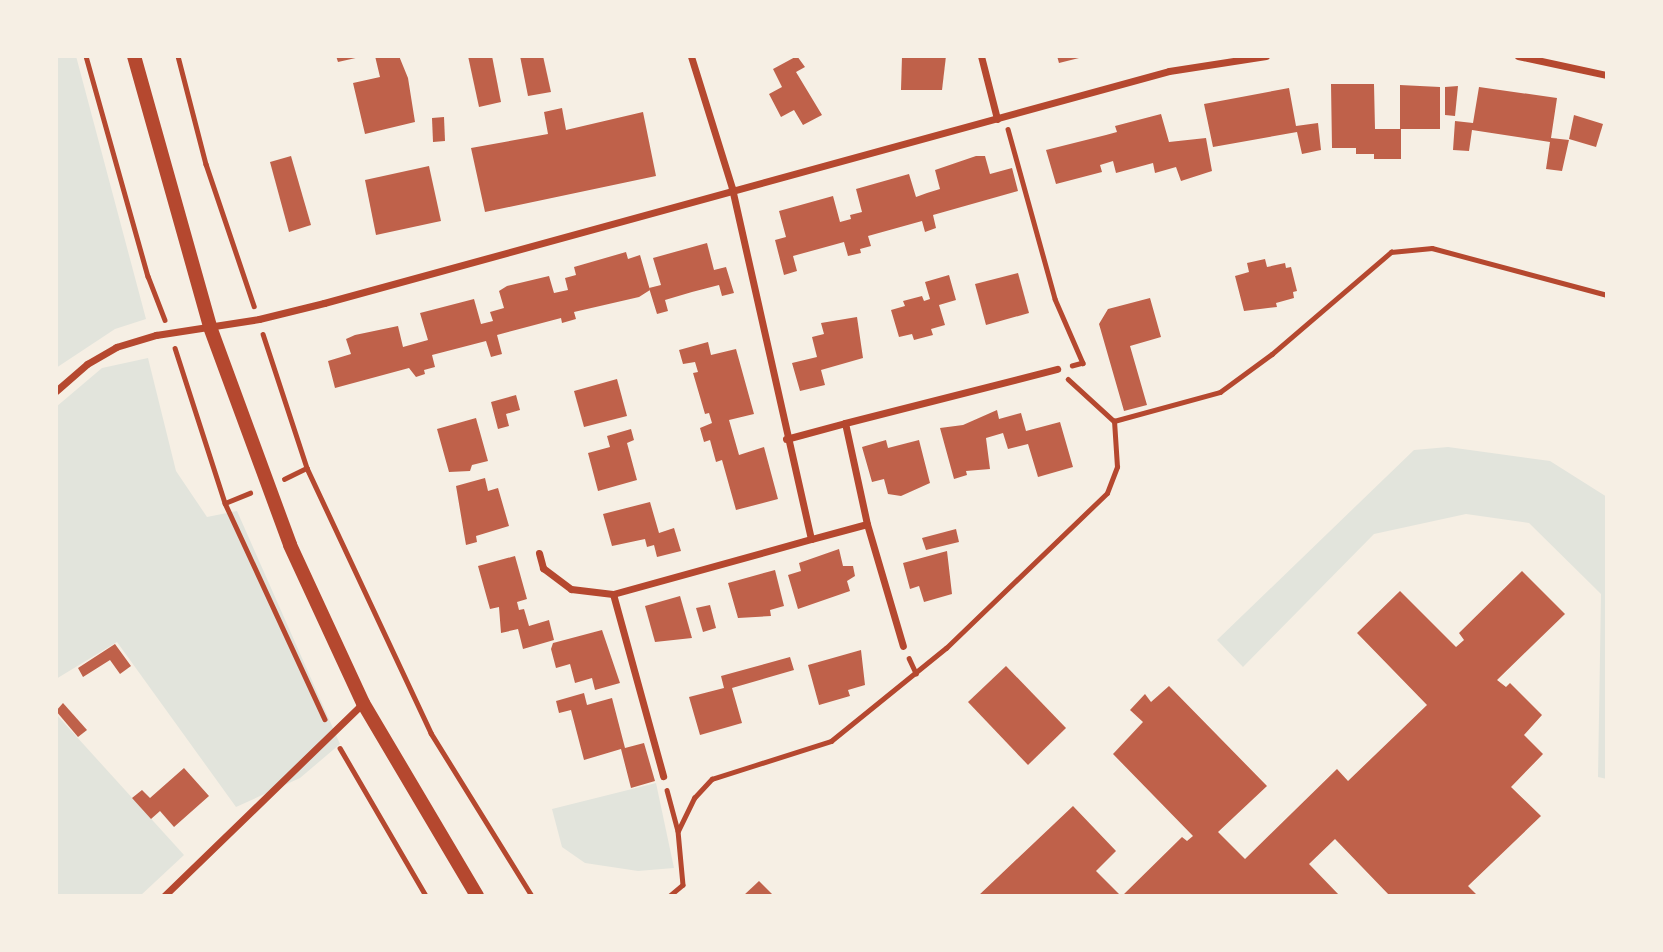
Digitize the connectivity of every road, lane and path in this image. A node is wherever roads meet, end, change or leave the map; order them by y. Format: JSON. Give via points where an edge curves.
{"nodes":[{"id":1,"x":86,"y":56,"type":"edge"},
{"id":2,"x":134,"y":56,"type":"edge"},
{"id":3,"x":178,"y":56,"type":"edge"},
{"id":4,"x":691,"y":56,"type":"edge"},
{"id":5,"x":981,"y":56,"type":"edge"},
{"id":6,"x":1266,"y":56,"type":"edge"},
{"id":7,"x":1518,"y":56,"type":"edge"},
{"id":8,"x":1607,"y":75,"type":"edge"},
{"id":9,"x":1001,"y":118,"type":"junction"},
{"id":10,"x":732,"y":188,"type":"junction"},
{"id":11,"x":1607,"y":295,"type":"edge"},
{"id":12,"x":259,"y":319,"type":"junction"},
{"id":13,"x":210,"y":327,"type":"junction"},
{"id":14,"x":169,"y":331,"type":"junction"},
{"id":15,"x":1057,"y":369,"type":"junction"},
{"id":16,"x":56,"y":391,"type":"edge"},
{"id":17,"x":1114,"y":421,"type":"junction"},
{"id":18,"x":845,"y":423,"type":"junction"},
{"id":19,"x":786,"y":439,"type":"junction"},
{"id":20,"x":867,"y":524,"type":"junction"},
{"id":21,"x":811,"y":539,"type":"junction"},
{"id":22,"x":539,"y":553,"type":"dead end"},
{"id":23,"x":613,"y":594,"type":"junction"},
{"id":24,"x":903,"y":646,"type":"dead end"},
{"id":25,"x":363,"y":703,"type":"junction"},
{"id":26,"x":331,"y":732,"type":"junction"},
{"id":27,"x":663,"y":776,"type":"joint"},
{"id":28,"x":678,"y":831,"type":"junction"},
{"id":29,"x":164,"y":896,"type":"edge"},
{"id":30,"x":426,"y":896,"type":"edge"},
{"id":31,"x":477,"y":896,"type":"edge"},
{"id":32,"x":533,"y":896,"type":"edge"},
{"id":33,"x":670,"y":896,"type":"edge"}],
"edges":[{"from":1,"to":14,"type":"path","via":[[148,276]]},
{"from":2,"to":13,"type":"main road"},
{"from":3,"to":12,"type":"path","via":[[206,164]]},
{"from":4,"to":10,"type":"street"},
{"from":5,"to":9,"type":"street"},
{"from":6,"to":9,"type":"street","via":[[1169,71]]},
{"from":7,"to":8,"type":"street"},
{"from":9,"to":10,"type":"street"},
{"from":9,"to":15,"type":"path","via":[[1055,299],[1083,363]]},
{"from":10,"to":12,"type":"street"},
{"from":10,"to":19,"type":"street"},
{"from":11,"to":17,"type":"path","via":[[1456,253],[1412,247],[1391,252],[1272,354],[1220,392]]},
{"from":12,"to":13,"type":"street"},
{"from":12,"to":32,"type":"path","via":[[307,468],[356,576],[431,733]]},
{"from":13,"to":14,"type":"street"},
{"from":13,"to":25,"type":"main road","via":[[290,545]]},
{"from":14,"to":16,"type":"street","via":[[116,347]]},
{"from":14,"to":26,"type":"path","via":[[225,503]]},
{"from":15,"to":17,"type":"path"},
{"from":15,"to":18,"type":"street"},
{"from":17,"to":28,"type":"path","via":[[1117,467],[1107,493],[946,648],[831,741],[712,779],[694,798]]},
{"from":18,"to":19,"type":"street"},
{"from":18,"to":20,"type":"street"},
{"from":19,"to":21,"type":"street"},
{"from":20,"to":21,"type":"street"},
{"from":20,"to":24,"type":"street"},
{"from":21,"to":23,"type":"street"},
{"from":22,"to":23,"type":"street","via":[[543,568],[571,589]]},
{"from":23,"to":27,"type":"street"},
{"from":25,"to":26,"type":"street"},
{"from":25,"to":31,"type":"main road"},
{"from":26,"to":29,"type":"street"},
{"from":26,"to":30,"type":"path"},
{"from":27,"to":28,"type":"path"},
{"from":28,"to":33,"type":"path","via":[[683,885]]}]}
